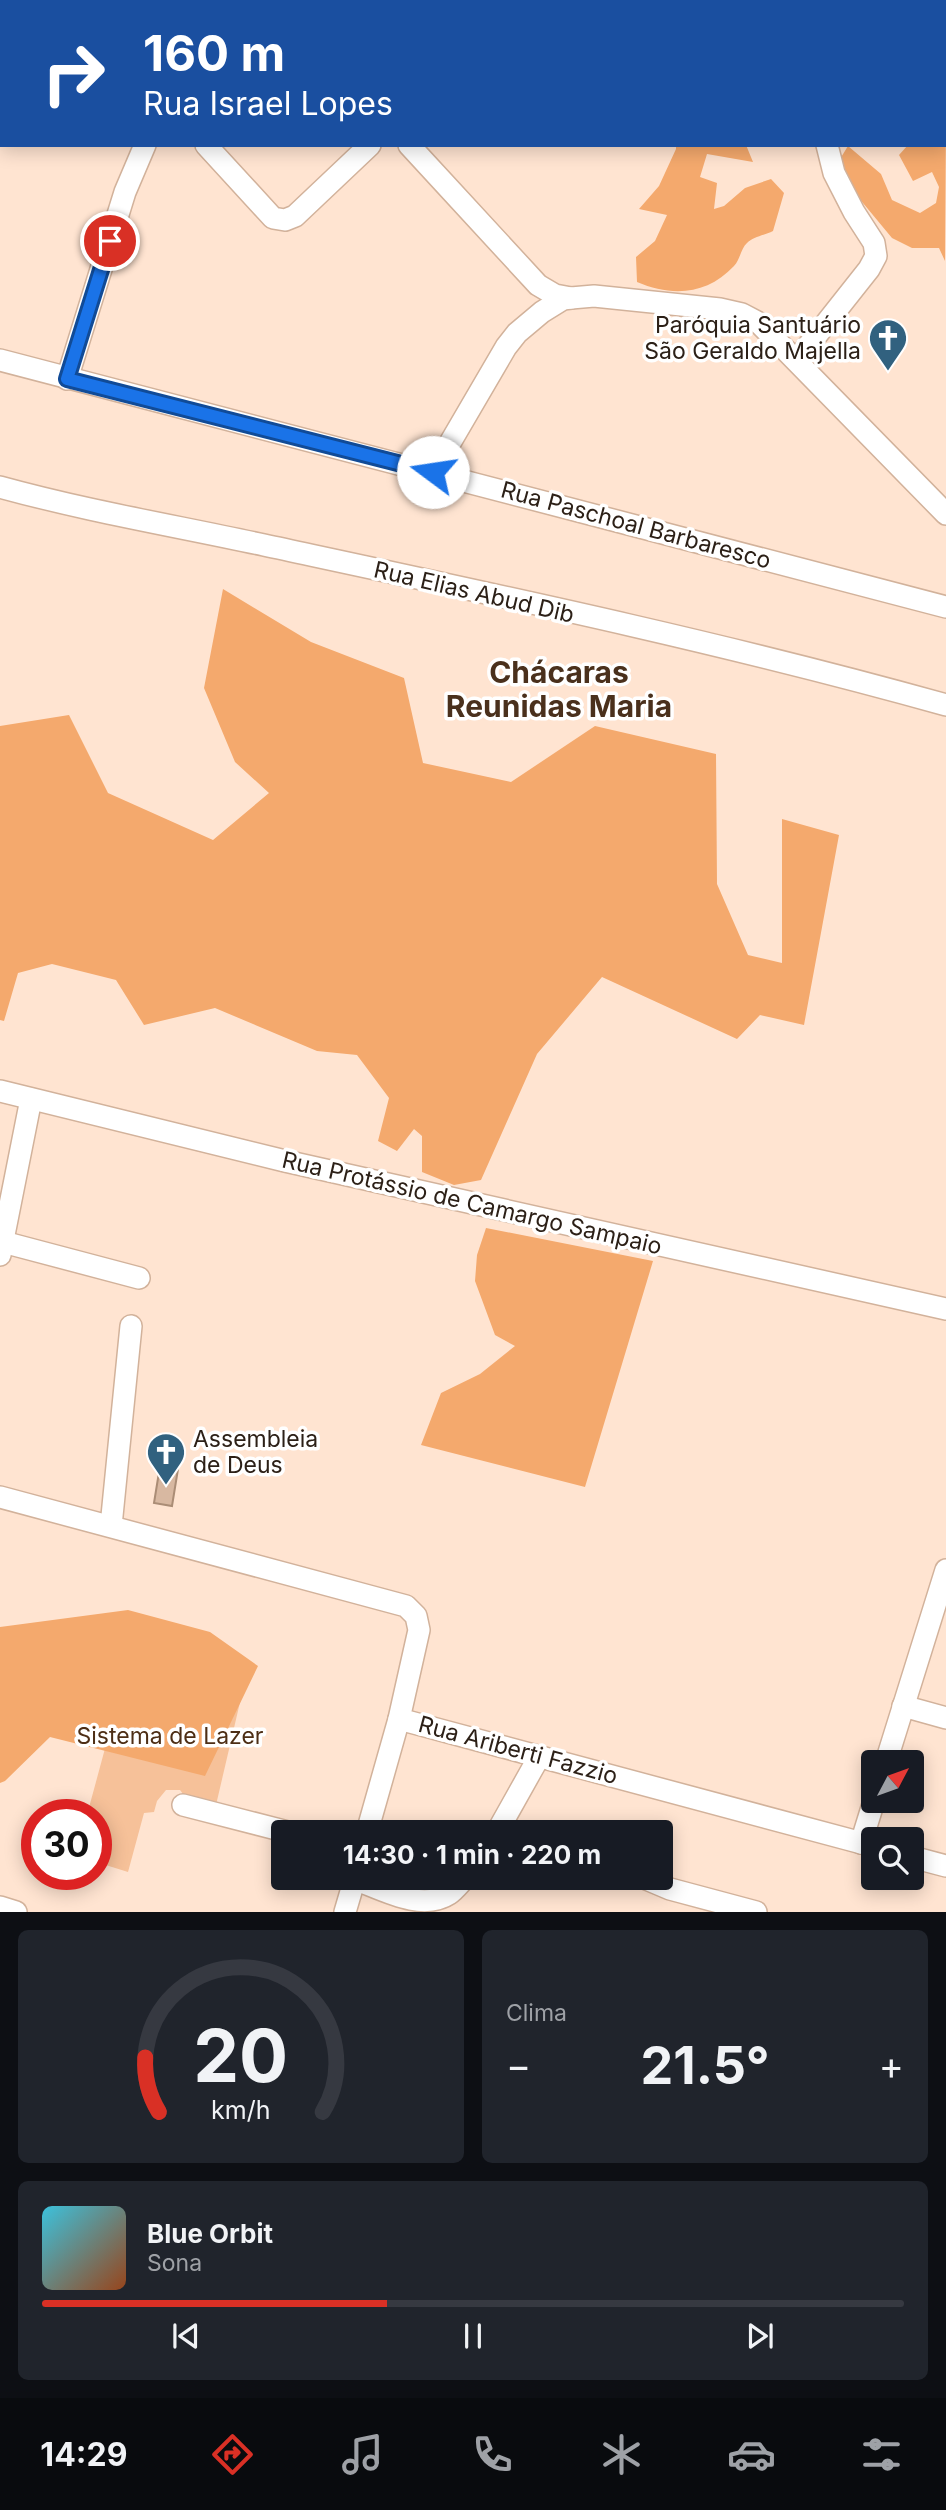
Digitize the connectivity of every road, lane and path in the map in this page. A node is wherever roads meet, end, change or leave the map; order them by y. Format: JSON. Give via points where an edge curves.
{"nodes":[{"id":1,"x":144,"y":147,"type":"edge"},
{"id":2,"x":208,"y":147,"type":"edge"},
{"id":3,"x":368,"y":147,"type":"edge"},
{"id":4,"x":411,"y":147,"type":"edge"},
{"id":5,"x":828,"y":147,"type":"edge"},
{"id":6,"x":555,"y":305,"type":"junction"},
{"id":7,"x":0,"y":360,"type":"edge"},
{"id":8,"x":797,"y":360,"type":"junction"},
{"id":9,"x":67,"y":379,"type":"junction"},
{"id":10,"x":433,"y":472,"type":"junction"},
{"id":11,"x":0,"y":487,"type":"edge"},
{"id":12,"x":946,"y":514,"type":"edge"},
{"id":13,"x":946,"y":607,"type":"edge"},
{"id":14,"x":946,"y":705,"type":"edge"},
{"id":15,"x":0,"y":1091,"type":"edge"},
{"id":16,"x":31,"y":1099,"type":"junction"},
{"id":17,"x":2,"y":1249,"type":"edge"},
{"id":18,"x":139,"y":1278,"type":"dead end"},
{"id":19,"x":946,"y":1309,"type":"edge"},
{"id":20,"x":131,"y":1326,"type":"dead end"},
{"id":21,"x":0,"y":1497,"type":"edge"},
{"id":22,"x":111,"y":1526,"type":"junction"},
{"id":23,"x":945,"y":1571,"type":"edge"},
{"id":24,"x":903,"y":1706,"type":"junction"},
{"id":25,"x":946,"y":1718,"type":"edge"},
{"id":26,"x":399,"y":1719,"type":"junction"},
{"id":27,"x":890,"y":1750,"type":"edge"},
{"id":28,"x":539,"y":1757,"type":"junction"},
{"id":29,"x":183,"y":1805,"type":"dead end"},
{"id":30,"x":370,"y":1820,"type":"edge"},
{"id":31,"x":503,"y":1820,"type":"edge"},
{"id":32,"x":271,"y":1828,"type":"edge"},
{"id":33,"x":861,"y":1842,"type":"edge"},
{"id":34,"x":924,"y":1860,"type":"edge"},
{"id":35,"x":946,"y":1866,"type":"edge"},
{"id":36,"x":351,"y":1890,"type":"edge"},
{"id":37,"x":387,"y":1890,"type":"edge"},
{"id":38,"x":454,"y":1890,"type":"edge"},
{"id":39,"x":673,"y":1890,"type":"edge"},
{"id":40,"x":0,"y":1907,"type":"edge"},
{"id":41,"x":16,"y":1912,"type":"edge"},
{"id":42,"x":345,"y":1912,"type":"edge"},
{"id":43,"x":756,"y":1912,"type":"edge"}],
"edges":[{"from":1,"to":9,"type":"street","via":[[125,192]]},
{"from":2,"to":3,"type":"street","via":[[273,218],[285,220],[295,216]]},
{"from":4,"to":6,"type":"street","via":[[528,275],[550,293]]},
{"from":5,"to":8,"type":"street","via":[[835,173],[874,243],[876,256]]},
{"from":6,"to":8,"type":"street","via":[[594,296],[742,314],[759,323]]},
{"from":6,"to":10,"type":"street","via":[[506,347]]},
{"from":7,"to":9,"type":"street","name":"Rua Paschoal Barbaresco"},
{"from":8,"to":12,"type":"street"},
{"from":9,"to":10,"type":"street","name":"Rua Paschoal Barbaresco"},
{"from":10,"to":13,"type":"street","name":"Rua Paschoal Barbaresco"},
{"from":11,"to":14,"type":"street","name":"Rua Elias Abud Dib","via":[[703,643]]},
{"from":15,"to":16,"type":"street","name":"Rua Protássio de Camargo Sampaio"},
{"from":16,"to":17,"type":"street"},
{"from":16,"to":19,"type":"street","name":"Rua Protássio de Camargo Sampaio","via":[[285,1161]]},
{"from":17,"to":18,"type":"street"},
{"from":20,"to":22,"type":"street"},
{"from":21,"to":22,"type":"street","name":"Rua Ariberti Fazzio"},
{"from":22,"to":26,"type":"street","name":"Rua Ariberti Fazzio","via":[[406,1606],[416,1616],[419,1630]]},
{"from":23,"to":24,"type":"street"},
{"from":24,"to":25,"type":"street"},
{"from":24,"to":27,"type":"street"},
{"from":26,"to":28,"type":"street","name":"Rua Ariberti Fazzio"},
{"from":26,"to":30,"type":"street"},
{"from":28,"to":31,"type":"street"},
{"from":28,"to":33,"type":"street","name":"Rua Ariberti Fazzio"},
{"from":29,"to":32,"type":"street"},
{"from":34,"to":35,"type":"street"},
{"from":36,"to":42,"type":"street"},
{"from":37,"to":38,"type":"street","via":[[432,1901]]},
{"from":39,"to":43,"type":"street"},
{"from":40,"to":41,"type":"street"}]}
